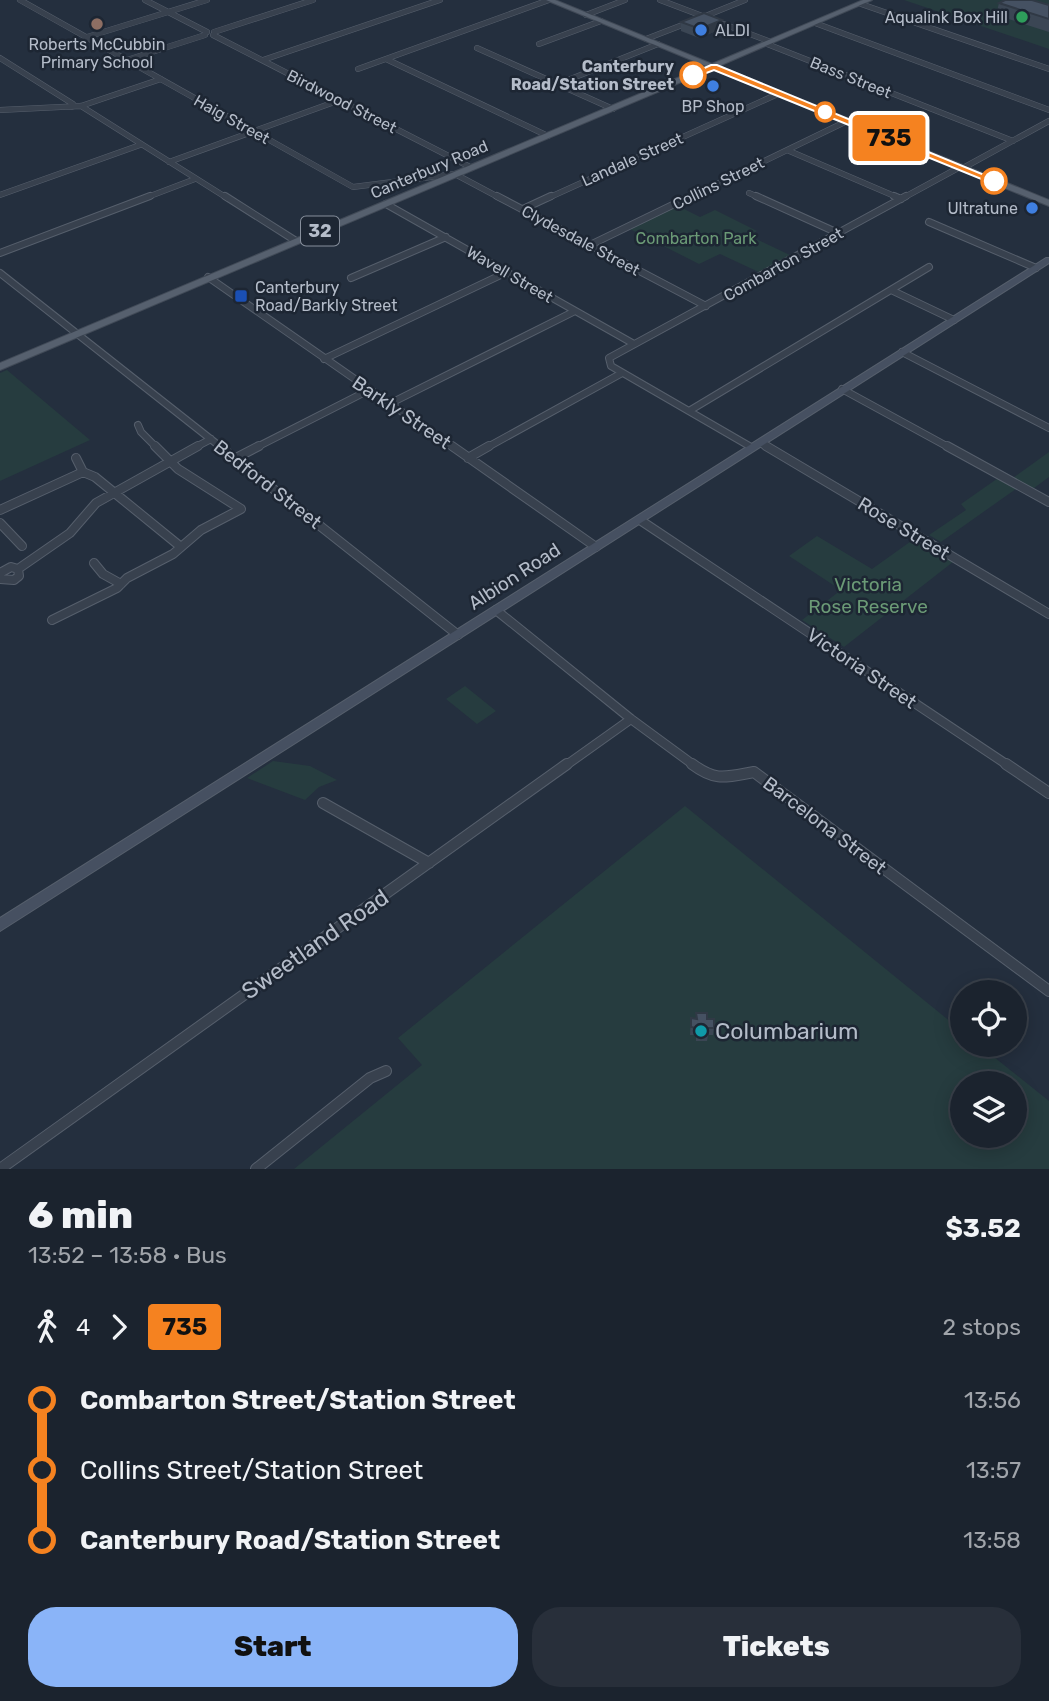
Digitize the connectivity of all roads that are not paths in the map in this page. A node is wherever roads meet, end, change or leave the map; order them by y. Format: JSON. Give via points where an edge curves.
{"nodes":[{"id":1,"x":20,"y":0,"type":"edge"},
{"id":2,"x":145,"y":0,"type":"edge"},
{"id":3,"x":207,"y":0,"type":"edge"},
{"id":4,"x":313,"y":0,"type":"edge"},
{"id":5,"x":440,"y":0,"type":"edge"},
{"id":6,"x":549,"y":0,"type":"edge"},
{"id":7,"x":625,"y":0,"type":"edge"},
{"id":8,"x":660,"y":0,"type":"edge"},
{"id":9,"x":745,"y":0,"type":"edge"},
{"id":10,"x":864,"y":1,"type":"edge"},
{"id":11,"x":168,"y":12,"type":"junction"},
{"id":12,"x":586,"y":15,"type":"junction"},
{"id":13,"x":704,"y":16,"type":"junction"},
{"id":14,"x":601,"y":21,"type":"junction"},
{"id":15,"x":815,"y":23,"type":"junction"},
{"id":16,"x":210,"y":33,"type":"junction"},
{"id":17,"x":87,"y":37,"type":"junction"},
{"id":18,"x":646,"y":39,"type":"junction"},
{"id":19,"x":769,"y":43,"type":"junction"},
{"id":20,"x":539,"y":44,"type":"dead end"},
{"id":21,"x":658,"y":44,"type":"junction"},
{"id":22,"x":477,"y":48,"type":"dead end"},
{"id":23,"x":0,"y":58,"type":"edge"},
{"id":24,"x":386,"y":59,"type":"junction"},
{"id":25,"x":127,"y":60,"type":"junction"},
{"id":26,"x":263,"y":60,"type":"junction"},
{"id":27,"x":714,"y":67,"type":"junction"},
{"id":28,"x":358,"y":69,"type":"dead end"},
{"id":29,"x":1049,"y":69,"type":"edge"},
{"id":30,"x":161,"y":79,"type":"junction"},
{"id":31,"x":558,"y":84,"type":"junction"},
{"id":32,"x":780,"y":93,"type":"junction"},
{"id":33,"x":340,"y":100,"type":"junction"},
{"id":34,"x":81,"y":106,"type":"junction"},
{"id":35,"x":72,"y":107,"type":"junction"},
{"id":36,"x":612,"y":109,"type":"junction"},
{"id":37,"x":0,"y":110,"type":"edge"},
{"id":38,"x":1049,"y":110,"type":"edge"},
{"id":39,"x":846,"y":121,"type":"junction"},
{"id":40,"x":1049,"y":121,"type":"edge"},
{"id":41,"x":254,"y":131,"type":"junction"},
{"id":42,"x":548,"y":136,"type":"junction"},
{"id":43,"x":1013,"y":141,"type":"junction"},
{"id":44,"x":140,"y":145,"type":"junction"},
{"id":45,"x":787,"y":150,"type":"junction"},
{"id":46,"x":169,"y":162,"type":"junction"},
{"id":47,"x":472,"y":168,"type":"junction"},
{"id":48,"x":962,"y":168,"type":"junction"},
{"id":49,"x":455,"y":174,"type":"junction"},
{"id":50,"x":195,"y":178,"type":"junction"},
{"id":51,"x":749,"y":193,"type":"dead end"},
{"id":52,"x":0,"y":195,"type":"edge"},
{"id":53,"x":901,"y":199,"type":"junction"},
{"id":54,"x":1049,"y":203,"type":"edge"},
{"id":55,"x":386,"y":204,"type":"junction"},
{"id":56,"x":523,"y":209,"type":"junction"},
{"id":57,"x":929,"y":222,"type":"dead end"},
{"id":58,"x":838,"y":233,"type":"junction"},
{"id":59,"x":446,"y":237,"type":"junction"},
{"id":60,"x":296,"y":241,"type":"junction"},
{"id":61,"x":590,"y":244,"type":"junction"},
{"id":62,"x":0,"y":253,"type":"edge"},
{"id":63,"x":1049,"y":260,"type":"edge"},
{"id":64,"x":929,"y":267,"type":"dead end"},
{"id":65,"x":1036,"y":268,"type":"junction"},
{"id":66,"x":507,"y":272,"type":"junction"},
{"id":67,"x":0,"y":273,"type":"edge"},
{"id":68,"x":208,"y":277,"type":"junction"},
{"id":69,"x":351,"y":278,"type":"dead end"},
{"id":70,"x":891,"y":290,"type":"junction"},
{"id":71,"x":706,"y":306,"type":"junction"},
{"id":72,"x":575,"y":311,"type":"junction"},
{"id":73,"x":954,"y":320,"type":"junction"},
{"id":74,"x":78,"y":334,"type":"junction"},
{"id":75,"x":634,"y":344,"type":"junction"},
{"id":76,"x":902,"y":352,"type":"junction"},
{"id":77,"x":324,"y":359,"type":"junction"},
{"id":78,"x":608,"y":363,"type":"joint"},
{"id":79,"x":0,"y":367,"type":"edge"},
{"id":80,"x":622,"y":373,"type":"junction"},
{"id":81,"x":842,"y":388,"type":"junction"},
{"id":82,"x":369,"y":390,"type":"junction"},
{"id":83,"x":389,"y":404,"type":"junction"},
{"id":84,"x":689,"y":411,"type":"junction"},
{"id":85,"x":138,"y":425,"type":"dead end"},
{"id":86,"x":1049,"y":428,"type":"edge"},
{"id":87,"x":211,"y":439,"type":"junction"},
{"id":88,"x":755,"y":445,"type":"junction"},
{"id":89,"x":76,"y":458,"type":"dead end"},
{"id":90,"x":236,"y":458,"type":"junction"},
{"id":91,"x":468,"y":458,"type":"junction"},
{"id":92,"x":173,"y":462,"type":"junction"},
{"id":93,"x":83,"y":472,"type":"junction"},
{"id":94,"x":113,"y":493,"type":"junction"},
{"id":95,"x":1049,"y":502,"type":"edge"},
{"id":96,"x":0,"y":510,"type":"edge"},
{"id":97,"x":640,"y":520,"type":"junction"},
{"id":98,"x":0,"y":523,"type":"edge"},
{"id":99,"x":22,"y":546,"type":"dead end"},
{"id":100,"x":181,"y":547,"type":"junction"},
{"id":101,"x":596,"y":547,"type":"junction"},
{"id":102,"x":94,"y":563,"type":"dead end"},
{"id":103,"x":18,"y":569,"type":"junction"},
{"id":104,"x":0,"y":573,"type":"edge"},
{"id":105,"x":0,"y":579,"type":"edge"},
{"id":106,"x":121,"y":584,"type":"junction"},
{"id":107,"x":496,"y":610,"type":"junction"},
{"id":108,"x":1049,"y":614,"type":"edge"},
{"id":109,"x":51,"y":621,"type":"dead end"},
{"id":110,"x":458,"y":635,"type":"junction"},
{"id":111,"x":631,"y":719,"type":"junction"},
{"id":112,"x":1049,"y":793,"type":"edge"},
{"id":113,"x":323,"y":803,"type":"dead end"},
{"id":114,"x":429,"y":863,"type":"junction"},
{"id":115,"x":0,"y":925,"type":"edge"},
{"id":116,"x":1049,"y":991,"type":"edge"},
{"id":117,"x":386,"y":1071,"type":"dead end"},
{"id":118,"x":0,"y":1169,"type":"edge"},
{"id":119,"x":256,"y":1169,"type":"edge"}],
"edges":[{"from":1,"to":17,"type":"street","name":"Haig Street"},
{"from":2,"to":11,"type":"street","name":"Birdwood Street"},
{"from":3,"to":11,"type":"street"},
{"from":4,"to":16,"type":"street"},
{"from":5,"to":26,"type":"street"},
{"from":6,"to":12,"type":"main road"},
{"from":6,"to":24,"type":"street"},
{"from":7,"to":12,"type":"street"},
{"from":8,"to":13,"type":"street","name":"Bass Street"},
{"from":9,"to":13,"type":"street"},
{"from":10,"to":15,"type":"main road","name":"Canterbury Road","number":"32"},
{"from":10,"to":29,"type":"street"},
{"from":11,"to":16,"type":"street","name":"Birdwood Street"},
{"from":11,"to":17,"type":"street"},
{"from":12,"to":14,"type":"main road"},
{"from":13,"to":18,"type":"street"},
{"from":13,"to":19,"type":"street","name":"Bass Street"},
{"from":14,"to":18,"type":"main road"},
{"from":14,"to":20,"type":"street"},
{"from":15,"to":19,"type":"main road","name":"Canterbury Road","number":"32"},
{"from":15,"to":38,"type":"street"},
{"from":16,"to":25,"type":"street"},
{"from":16,"to":26,"type":"street","name":"Birdwood Street"},
{"from":17,"to":25,"type":"street","name":"Haig Street"},
{"from":18,"to":21,"type":"main road"},
{"from":19,"to":27,"type":"main road","name":"Canterbury Road","number":"32"},
{"from":19,"to":43,"type":"street","name":"Bass Street"},
{"from":21,"to":27,"type":"main road"},
{"from":21,"to":31,"type":"street"},
{"from":22,"to":31,"type":"street"},
{"from":23,"to":35,"type":"street"},
{"from":24,"to":28,"type":"street"},
{"from":24,"to":42,"type":"street"},
{"from":25,"to":30,"type":"street","name":"Haig Street"},
{"from":26,"to":33,"type":"street","name":"Birdwood Street"},
{"from":27,"to":32,"type":"main road"},
{"from":27,"to":36,"type":"main road","name":"Canterbury Road","number":"32"},
{"from":30,"to":34,"type":"street"},
{"from":30,"to":41,"type":"street","name":"Haig Street"},
{"from":31,"to":36,"type":"street"},
{"from":32,"to":39,"type":"main road"},
{"from":32,"to":56,"type":"street","name":"Landale Street"},
{"from":33,"to":41,"type":"street"},
{"from":33,"to":47,"type":"street","name":"Birdwood Street"},
{"from":34,"to":35,"type":"street"},
{"from":34,"to":44,"type":"street"},
{"from":35,"to":37,"type":"street"},
{"from":36,"to":42,"type":"main road","name":"Canterbury Road","number":"32"},
{"from":39,"to":45,"type":"street","name":"Collins Street"},
{"from":39,"to":48,"type":"main road"},
{"from":40,"to":43,"type":"street","name":"Combarton Street"},
{"from":41,"to":46,"type":"street"},
{"from":41,"to":49,"type":"street","name":"Haig Street","via":[[353,187]]},
{"from":42,"to":47,"type":"main road","name":"Canterbury Road","number":"32"},
{"from":43,"to":48,"type":"street","name":"Combarton Street"},
{"from":44,"to":46,"type":"street"},
{"from":44,"to":52,"type":"street"},
{"from":45,"to":53,"type":"street"},
{"from":45,"to":61,"type":"street","name":"Collins Street"},
{"from":46,"to":50,"type":"street"},
{"from":47,"to":49,"type":"main road","name":"Canterbury Road","number":"32"},
{"from":48,"to":53,"type":"street","name":"Combarton Street"},
{"from":48,"to":54,"type":"main road"},
{"from":49,"to":55,"type":"main road","name":"Canterbury Road","number":"32"},
{"from":49,"to":56,"type":"street","name":"Clydesdale Street"},
{"from":50,"to":60,"type":"street"},
{"from":50,"to":62,"type":"street"},
{"from":51,"to":58,"type":"street"},
{"from":53,"to":58,"type":"street","name":"Combarton Street"},
{"from":55,"to":59,"type":"street","name":"Wavell Street"},
{"from":55,"to":60,"type":"main road","name":"Canterbury Road","number":"32"},
{"from":56,"to":61,"type":"street","name":"Clydesdale Street"},
{"from":57,"to":65,"type":"street"},
{"from":58,"to":71,"type":"street","name":"Combarton Street"},
{"from":59,"to":66,"type":"street","name":"Wavell Street"},
{"from":59,"to":69,"type":"street"},
{"from":60,"to":68,"type":"main road","name":"Canterbury Road","number":"32"},
{"from":61,"to":71,"type":"street","name":"Clydesdale Street"},
{"from":63,"to":65,"type":"street","name":"Albion Road"},
{"from":64,"to":70,"type":"street"},
{"from":65,"to":73,"type":"street","name":"Albion Road"},
{"from":66,"to":72,"type":"street","name":"Wavell Street"},
{"from":66,"to":77,"type":"street"},
{"from":67,"to":74,"type":"street","name":"Bedford Street"},
{"from":68,"to":74,"type":"main road","name":"Canterbury Road","number":"32"},
{"from":68,"to":77,"type":"street","name":"Barkly Street"},
{"from":70,"to":73,"type":"street"},
{"from":70,"to":84,"type":"street"},
{"from":71,"to":75,"type":"street","name":"Combarton Street"},
{"from":72,"to":75,"type":"street","name":"Wavell Street"},
{"from":72,"to":83,"type":"street"},
{"from":73,"to":76,"type":"street","name":"Albion Road"},
{"from":74,"to":79,"type":"main road","name":"Canterbury Road","number":"32"},
{"from":74,"to":87,"type":"street","name":"Bedford Street"},
{"from":75,"to":78,"type":"street","name":"Combarton Street"},
{"from":76,"to":81,"type":"street","name":"Albion Road"},
{"from":76,"to":86,"type":"street"},
{"from":77,"to":82,"type":"street","name":"Barkly Street"},
{"from":78,"to":80,"type":"street","name":"Rose Street"},
{"from":80,"to":84,"type":"street","name":"Rose Street"},
{"from":80,"to":91,"type":"street"},
{"from":81,"to":88,"type":"street","name":"Albion Road"},
{"from":81,"to":95,"type":"street"},
{"from":82,"to":83,"type":"street","name":"Barkly Street"},
{"from":82,"to":90,"type":"street"},
{"from":83,"to":91,"type":"street","name":"Barkly Street"},
{"from":84,"to":88,"type":"street","name":"Rose Street"},
{"from":85,"to":92,"type":"street"},
{"from":87,"to":90,"type":"street","name":"Bedford Street"},
{"from":87,"to":92,"type":"street"},
{"from":88,"to":97,"type":"street","name":"Albion Road"},
{"from":88,"to":108,"type":"street","name":"Rose Street"},
{"from":89,"to":93,"type":"street"},
{"from":90,"to":110,"type":"street","name":"Bedford Street"},
{"from":91,"to":101,"type":"street","name":"Barkly Street"},
{"from":92,"to":94,"type":"street"},
{"from":92,"to":100,"type":"street","via":[[242,509],[201,530]]},
{"from":93,"to":94,"type":"street"},
{"from":93,"to":96,"type":"street"},
{"from":94,"to":100,"type":"street"},
{"from":94,"to":103,"type":"street","via":[[96,503],[70,533]]},
{"from":97,"to":101,"type":"street","name":"Albion Road"},
{"from":97,"to":112,"type":"street","name":"Victoria Street"},
{"from":98,"to":99,"type":"street"},
{"from":100,"to":106,"type":"street"},
{"from":101,"to":107,"type":"street","name":"Albion Road"},
{"from":102,"to":106,"type":"street"},
{"from":103,"to":104,"type":"street"},
{"from":103,"to":105,"type":"street","via":[[19,576],[13,580]]},
{"from":106,"to":109,"type":"street"},
{"from":107,"to":110,"type":"street","name":"Albion Road"},
{"from":107,"to":111,"type":"street","name":"Barcelona Street"},
{"from":110,"to":115,"type":"street","name":"Albion Road"},
{"from":111,"to":114,"type":"street","name":"Sweetland Road"},
{"from":111,"to":116,"type":"street","name":"Barcelona Street","via":[[708,776],[754,772]]},
{"from":113,"to":114,"type":"street"},
{"from":114,"to":118,"type":"street","name":"Sweetland Road"},
{"from":117,"to":119,"type":"street"}]}
